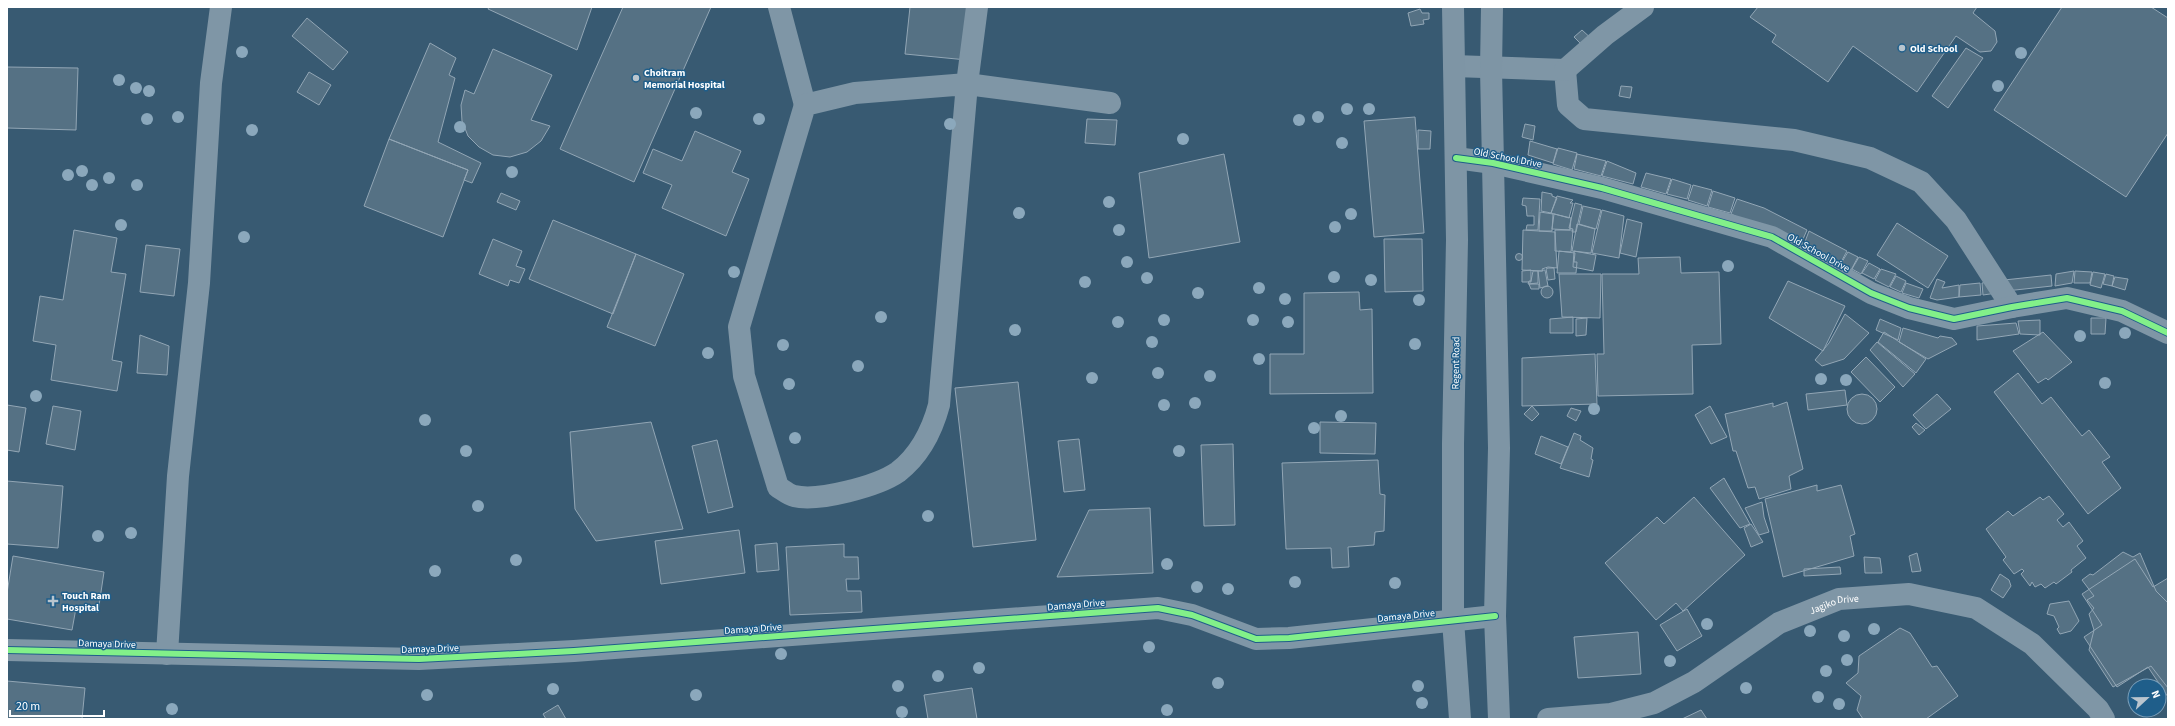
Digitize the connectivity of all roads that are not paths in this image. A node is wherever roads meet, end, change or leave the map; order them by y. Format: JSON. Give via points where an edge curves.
{"nodes":[{"id":1,"x":221,"y":7,"type":"edge"},
{"id":2,"x":779,"y":7,"type":"edge"},
{"id":3,"x":978,"y":7,"type":"edge"},
{"id":4,"x":1453,"y":7,"type":"edge"},
{"id":5,"x":1492,"y":7,"type":"edge"},
{"id":6,"x":1643,"y":7,"type":"edge"},
{"id":7,"x":1454,"y":66,"type":"junction"},
{"id":8,"x":1491,"y":69,"type":"junction"},
{"id":9,"x":1565,"y":70,"type":"junction"},
{"id":10,"x":967,"y":84,"type":"junction"},
{"id":11,"x":1110,"y":103,"type":"dead end"},
{"id":12,"x":805,"y":105,"type":"junction"},
{"id":13,"x":1456,"y":158,"type":"junction"},
{"id":14,"x":1493,"y":163,"type":"junction"},
{"id":15,"x":2012,"y":307,"type":"junction"},
{"id":16,"x":2168,"y":333,"type":"edge"},
{"id":17,"x":1495,"y":616,"type":"junction"},
{"id":18,"x":1453,"y":620,"type":"junction"},
{"id":19,"x":7,"y":650,"type":"edge"},
{"id":20,"x":167,"y":654,"type":"junction"},
{"id":21,"x":1460,"y":719,"type":"edge"},
{"id":22,"x":1500,"y":719,"type":"edge"},
{"id":23,"x":1548,"y":719,"type":"edge"},
{"id":24,"x":2104,"y":719,"type":"edge"}],
"edges":[{"from":1,"to":20,"type":"street","via":[[211,83],[199,283],[178,476]]},
{"from":2,"to":12,"type":"street"},
{"from":3,"to":10,"type":"street"},
{"from":4,"to":7,"type":"main road","name":"Regent Road"},
{"from":5,"to":8,"type":"main road"},
{"from":6,"to":9,"type":"street","via":[[1605,35]]},
{"from":7,"to":8,"type":"street"},
{"from":7,"to":13,"type":"main road","name":"Regent Road"},
{"from":8,"to":9,"type":"street"},
{"from":8,"to":14,"type":"main road"},
{"from":9,"to":15,"type":"street","via":[[1568,105],[1584,119],[1794,140],[1870,158],[1921,182],[1956,220]]},
{"from":10,"to":11,"type":"street"},
{"from":10,"to":12,"type":"street","via":[[856,93]]},
{"from":10,"to":12,"type":"street","via":[[944,363],[939,405],[932,428],[917,452],[897,472],[872,483],[821,498],[794,496],[778,487],[744,376],[739,327]]},
{"from":13,"to":14,"type":"street","name":"Old School Drive"},
{"from":13,"to":18,"type":"main road","name":"Regent Road"},
{"from":14,"to":15,"type":"street","name":"Old School Drive","via":[[1602,188],[1772,237],[1871,293],[1909,308],[1954,320]]},
{"from":14,"to":17,"type":"main road","via":[[1499,448]]},
{"from":15,"to":16,"type":"street","name":"Old School Drive","via":[[2067,298],[2122,311]]},
{"from":17,"to":18,"type":"street","name":"Damaya Drive"},
{"from":17,"to":22,"type":"main road"},
{"from":18,"to":20,"type":"street","name":"Damaya Drive","via":[[1289,638],[1256,639],[1192,615],[1158,608],[574,651],[420,659]]},
{"from":18,"to":21,"type":"main road","name":"Regent Road"},
{"from":19,"to":20,"type":"street","name":"Damaya Drive"},
{"from":23,"to":24,"type":"street","name":"Jagiko Drive","via":[[1611,714],[1654,703],[1694,682],[1779,623],[1839,600],[1909,594],[1976,608],[2032,644],[2098,709]]}]}
